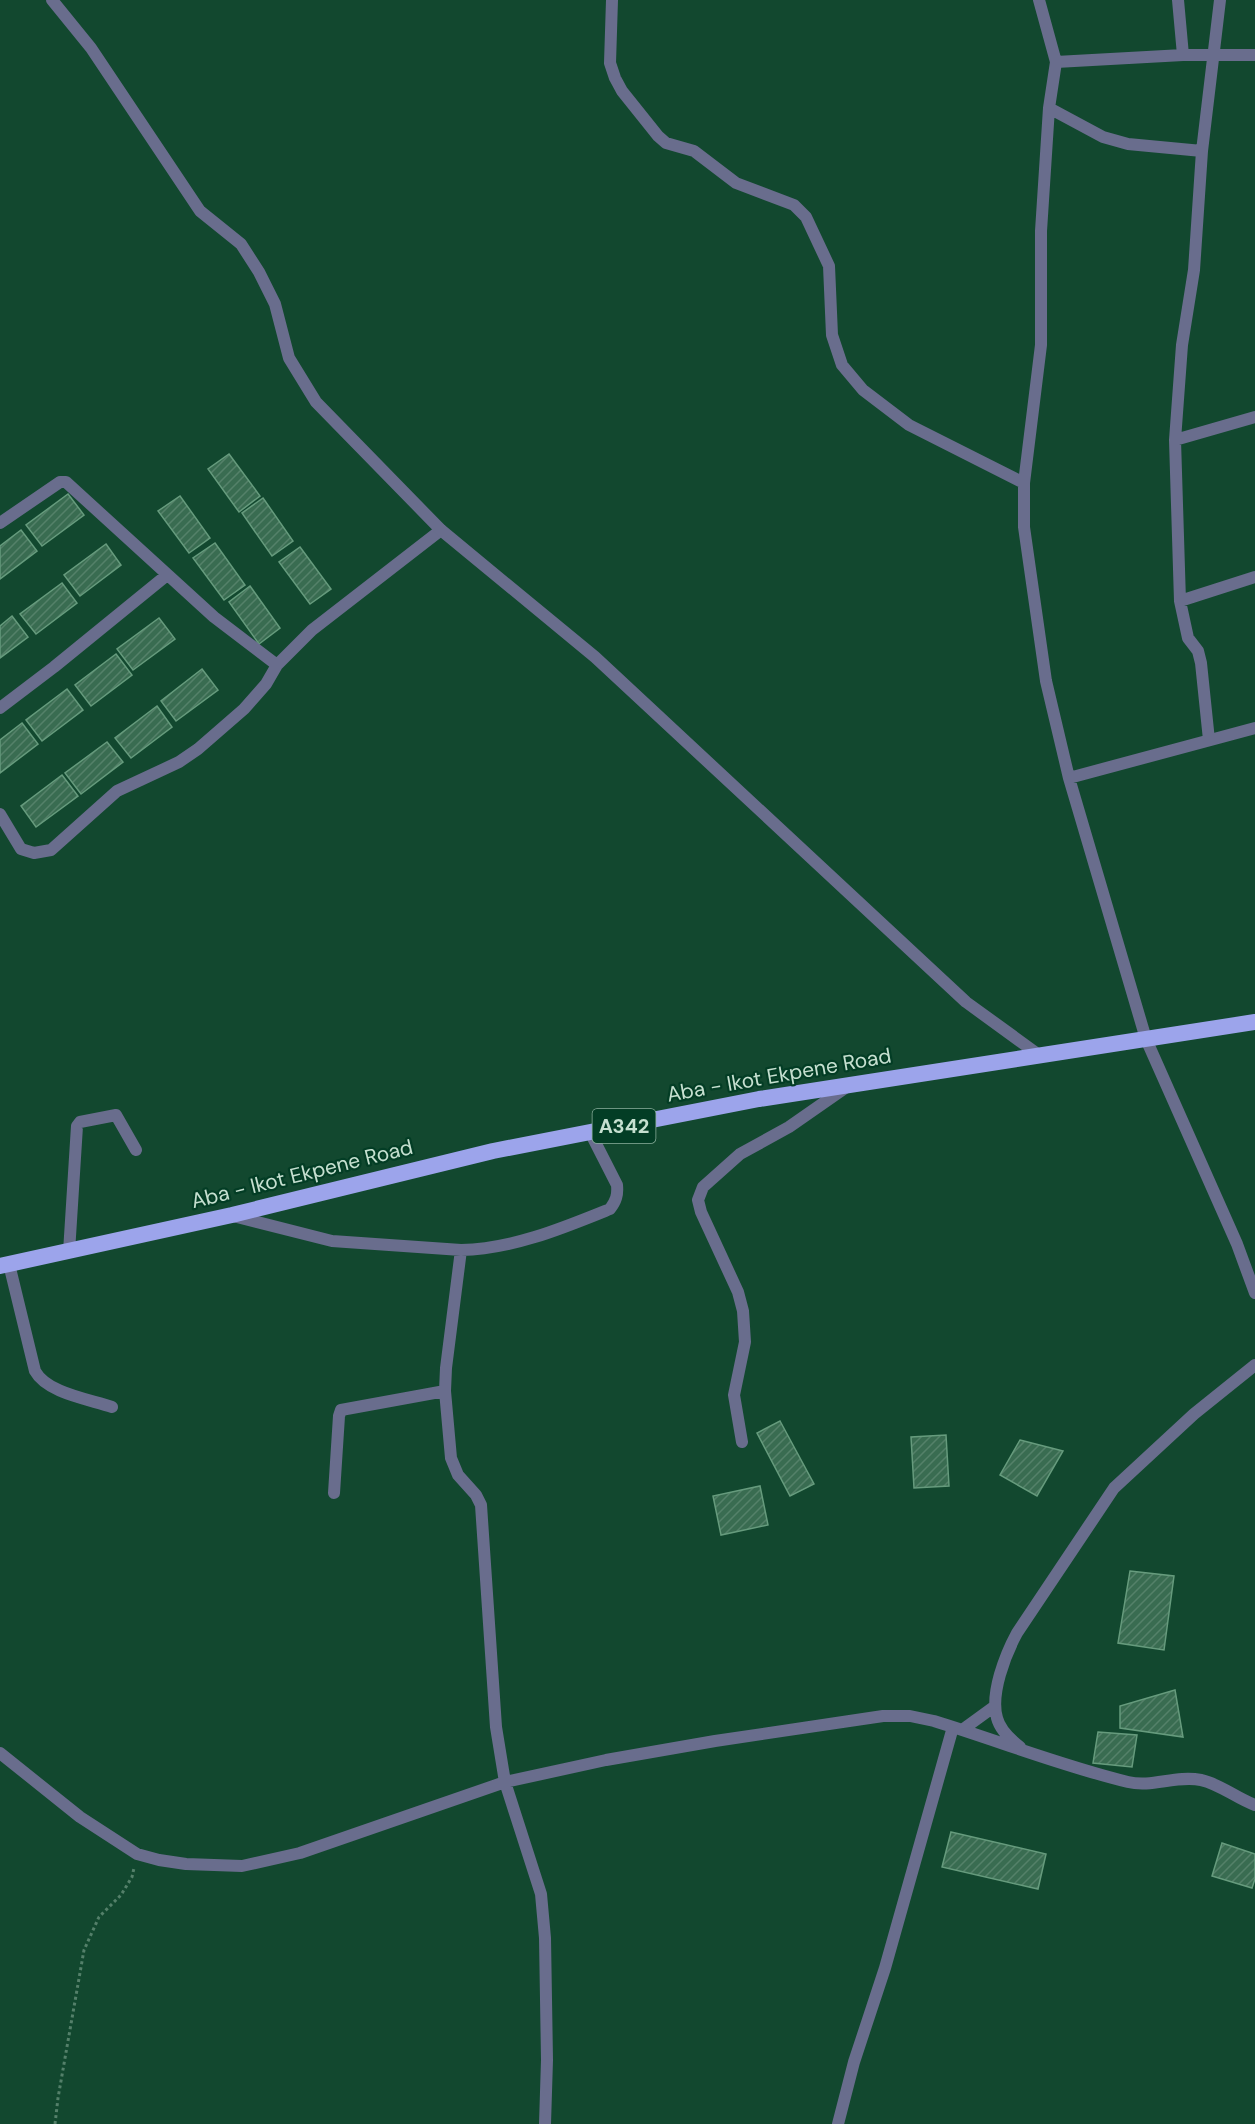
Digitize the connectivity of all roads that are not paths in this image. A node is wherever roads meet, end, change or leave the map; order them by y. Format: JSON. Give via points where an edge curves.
{"nodes":[{"id":1,"x":52,"y":0,"type":"edge"},
{"id":2,"x":612,"y":0,"type":"edge"},
{"id":3,"x":1039,"y":0,"type":"edge"},
{"id":4,"x":1178,"y":0,"type":"edge"},
{"id":5,"x":1220,"y":0,"type":"edge"},
{"id":6,"x":1182,"y":55,"type":"junction"},
{"id":7,"x":1255,"y":55,"type":"edge"},
{"id":8,"x":1213,"y":56,"type":"junction"},
{"id":9,"x":1056,"y":62,"type":"junction"},
{"id":10,"x":1049,"y":108,"type":"junction"},
{"id":11,"x":1202,"y":151,"type":"junction"},
{"id":12,"x":1255,"y":417,"type":"edge"},
{"id":13,"x":1175,"y":440,"type":"junction"},
{"id":14,"x":1024,"y":483,"type":"junction"},
{"id":15,"x":0,"y":523,"type":"edge"},
{"id":16,"x":441,"y":530,"type":"junction"},
{"id":17,"x":167,"y":575,"type":"junction"},
{"id":18,"x":1255,"y":577,"type":"edge"},
{"id":19,"x":1180,"y":601,"type":"junction"},
{"id":20,"x":277,"y":665,"type":"junction"},
{"id":21,"x":0,"y":708,"type":"edge"},
{"id":22,"x":1255,"y":728,"type":"edge"},
{"id":23,"x":1209,"y":740,"type":"junction"},
{"id":24,"x":1069,"y":778,"type":"junction"},
{"id":25,"x":0,"y":814,"type":"edge"},
{"id":26,"x":1255,"y":1022,"type":"edge"},
{"id":27,"x":1146,"y":1039,"type":"junction"},
{"id":28,"x":1039,"y":1055,"type":"junction"},
{"id":29,"x":848,"y":1086,"type":"junction"},
{"id":30,"x":590,"y":1132,"type":"junction"},
{"id":31,"x":136,"y":1150,"type":"dead end"},
{"id":32,"x":231,"y":1215,"type":"junction"},
{"id":33,"x":461,"y":1250,"type":"junction"},
{"id":34,"x":69,"y":1252,"type":"junction"},
{"id":35,"x":5,"y":1265,"type":"edge"},
{"id":36,"x":1255,"y":1293,"type":"edge"},
{"id":37,"x":1255,"y":1365,"type":"edge"},
{"id":38,"x":445,"y":1391,"type":"junction"},
{"id":39,"x":112,"y":1407,"type":"dead end"},
{"id":40,"x":742,"y":1442,"type":"dead end"},
{"id":41,"x":334,"y":1492,"type":"dead end"},
{"id":42,"x":994,"y":1706,"type":"junction"},
{"id":43,"x":958,"y":1729,"type":"junction"},
{"id":44,"x":1023,"y":1750,"type":"junction"},
{"id":45,"x":0,"y":1754,"type":"edge"},
{"id":46,"x":506,"y":1782,"type":"junction"},
{"id":47,"x":1255,"y":1805,"type":"edge"},
{"id":48,"x":544,"y":2124,"type":"edge"},
{"id":49,"x":838,"y":2124,"type":"edge"}],
"edges":[{"from":1,"to":16,"type":"street","via":[[91,48],[200,211],[241,244],[275,304],[289,358],[316,402]]},
{"from":2,"to":14,"type":"street","via":[[610,63],[615,78],[658,136],[694,150],[736,183],[794,205],[806,217],[830,267],[832,335],[842,365],[863,390],[909,425]]},
{"from":3,"to":9,"type":"street"},
{"from":4,"to":6,"type":"street"},
{"from":5,"to":8,"type":"street"},
{"from":6,"to":8,"type":"street"},
{"from":6,"to":9,"type":"street"},
{"from":7,"to":8,"type":"street"},
{"from":8,"to":11,"type":"street"},
{"from":9,"to":10,"type":"street"},
{"from":10,"to":11,"type":"street","via":[[1103,137],[1128,144]]},
{"from":10,"to":14,"type":"street","via":[[1041,231],[1041,345]]},
{"from":11,"to":13,"type":"street","via":[[1194,270],[1182,345]]},
{"from":12,"to":13,"type":"street"},
{"from":13,"to":19,"type":"street"},
{"from":14,"to":24,"type":"street","via":[[1024,527],[1046,681]]},
{"from":15,"to":17,"type":"street","via":[[60,482],[66,482]]},
{"from":16,"to":20,"type":"street","via":[[312,630]]},
{"from":16,"to":28,"type":"street","via":[[595,657],[966,1002]]},
{"from":17,"to":20,"type":"street"},
{"from":17,"to":21,"type":"street"},
{"from":18,"to":19,"type":"street"},
{"from":19,"to":23,"type":"street","via":[[1188,638],[1201,663]]},
{"from":20,"to":25,"type":"street","via":[[244,709],[198,749],[117,791],[51,850],[34,853],[21,849]]},
{"from":22,"to":23,"type":"street"},
{"from":23,"to":24,"type":"street"},
{"from":24,"to":27,"type":"street"},
{"from":26,"to":27,"type":"highway","name":"Aba - Ikot Ekpene Road","number":"A342"},
{"from":27,"to":28,"type":"highway","name":"Aba - Ikot Ekpene Road","number":"A342"},
{"from":27,"to":36,"type":"street"},
{"from":28,"to":29,"type":"highway","name":"Aba - Ikot Ekpene Road","number":"A342"},
{"from":29,"to":30,"type":"highway","name":"Aba - Ikot Ekpene Road","number":"A342"},
{"from":29,"to":40,"type":"street","via":[[789,1127],[740,1154],[703,1186],[698,1200],[744,1311],[745,1342],[734,1395]]},
{"from":30,"to":32,"type":"highway","name":"Aba - Ikot Ekpene Road","number":"A342","via":[[494,1151]]},
{"from":30,"to":33,"type":"street","via":[[617,1185],[618,1194],[610,1209],[522,1241]]},
{"from":31,"to":34,"type":"street","via":[[116,1115],[80,1122],[77,1126]]},
{"from":32,"to":33,"type":"street","via":[[332,1241]]},
{"from":32,"to":34,"type":"highway","name":"Aba - Ikot Ekpene Road","number":"A342"},
{"from":33,"to":38,"type":"street"},
{"from":34,"to":35,"type":"highway","name":"Aba - Ikot Ekpene Road","number":"A342"},
{"from":35,"to":39,"type":"street","via":[[40,1380]]},
{"from":37,"to":42,"type":"street","via":[[1194,1414],[1114,1488],[1013,1640],[1005,1655]]},
{"from":38,"to":41,"type":"street","via":[[341,1410]]},
{"from":38,"to":46,"type":"street","via":[[451,1458],[458,1475],[481,1505],[496,1726]]},
{"from":42,"to":43,"type":"street"},
{"from":42,"to":44,"type":"street","via":[[998,1721]]},
{"from":43,"to":44,"type":"street"},
{"from":43,"to":46,"type":"street","via":[[910,1716],[883,1716],[617,1758]]},
{"from":43,"to":49,"type":"street"},
{"from":44,"to":47,"type":"street","via":[[1132,1783],[1202,1780]]},
{"from":45,"to":46,"type":"street","via":[[80,1817],[137,1854],[186,1864],[242,1866],[300,1853]]},
{"from":46,"to":48,"type":"street","via":[[541,1894],[546,1971]]}]}
